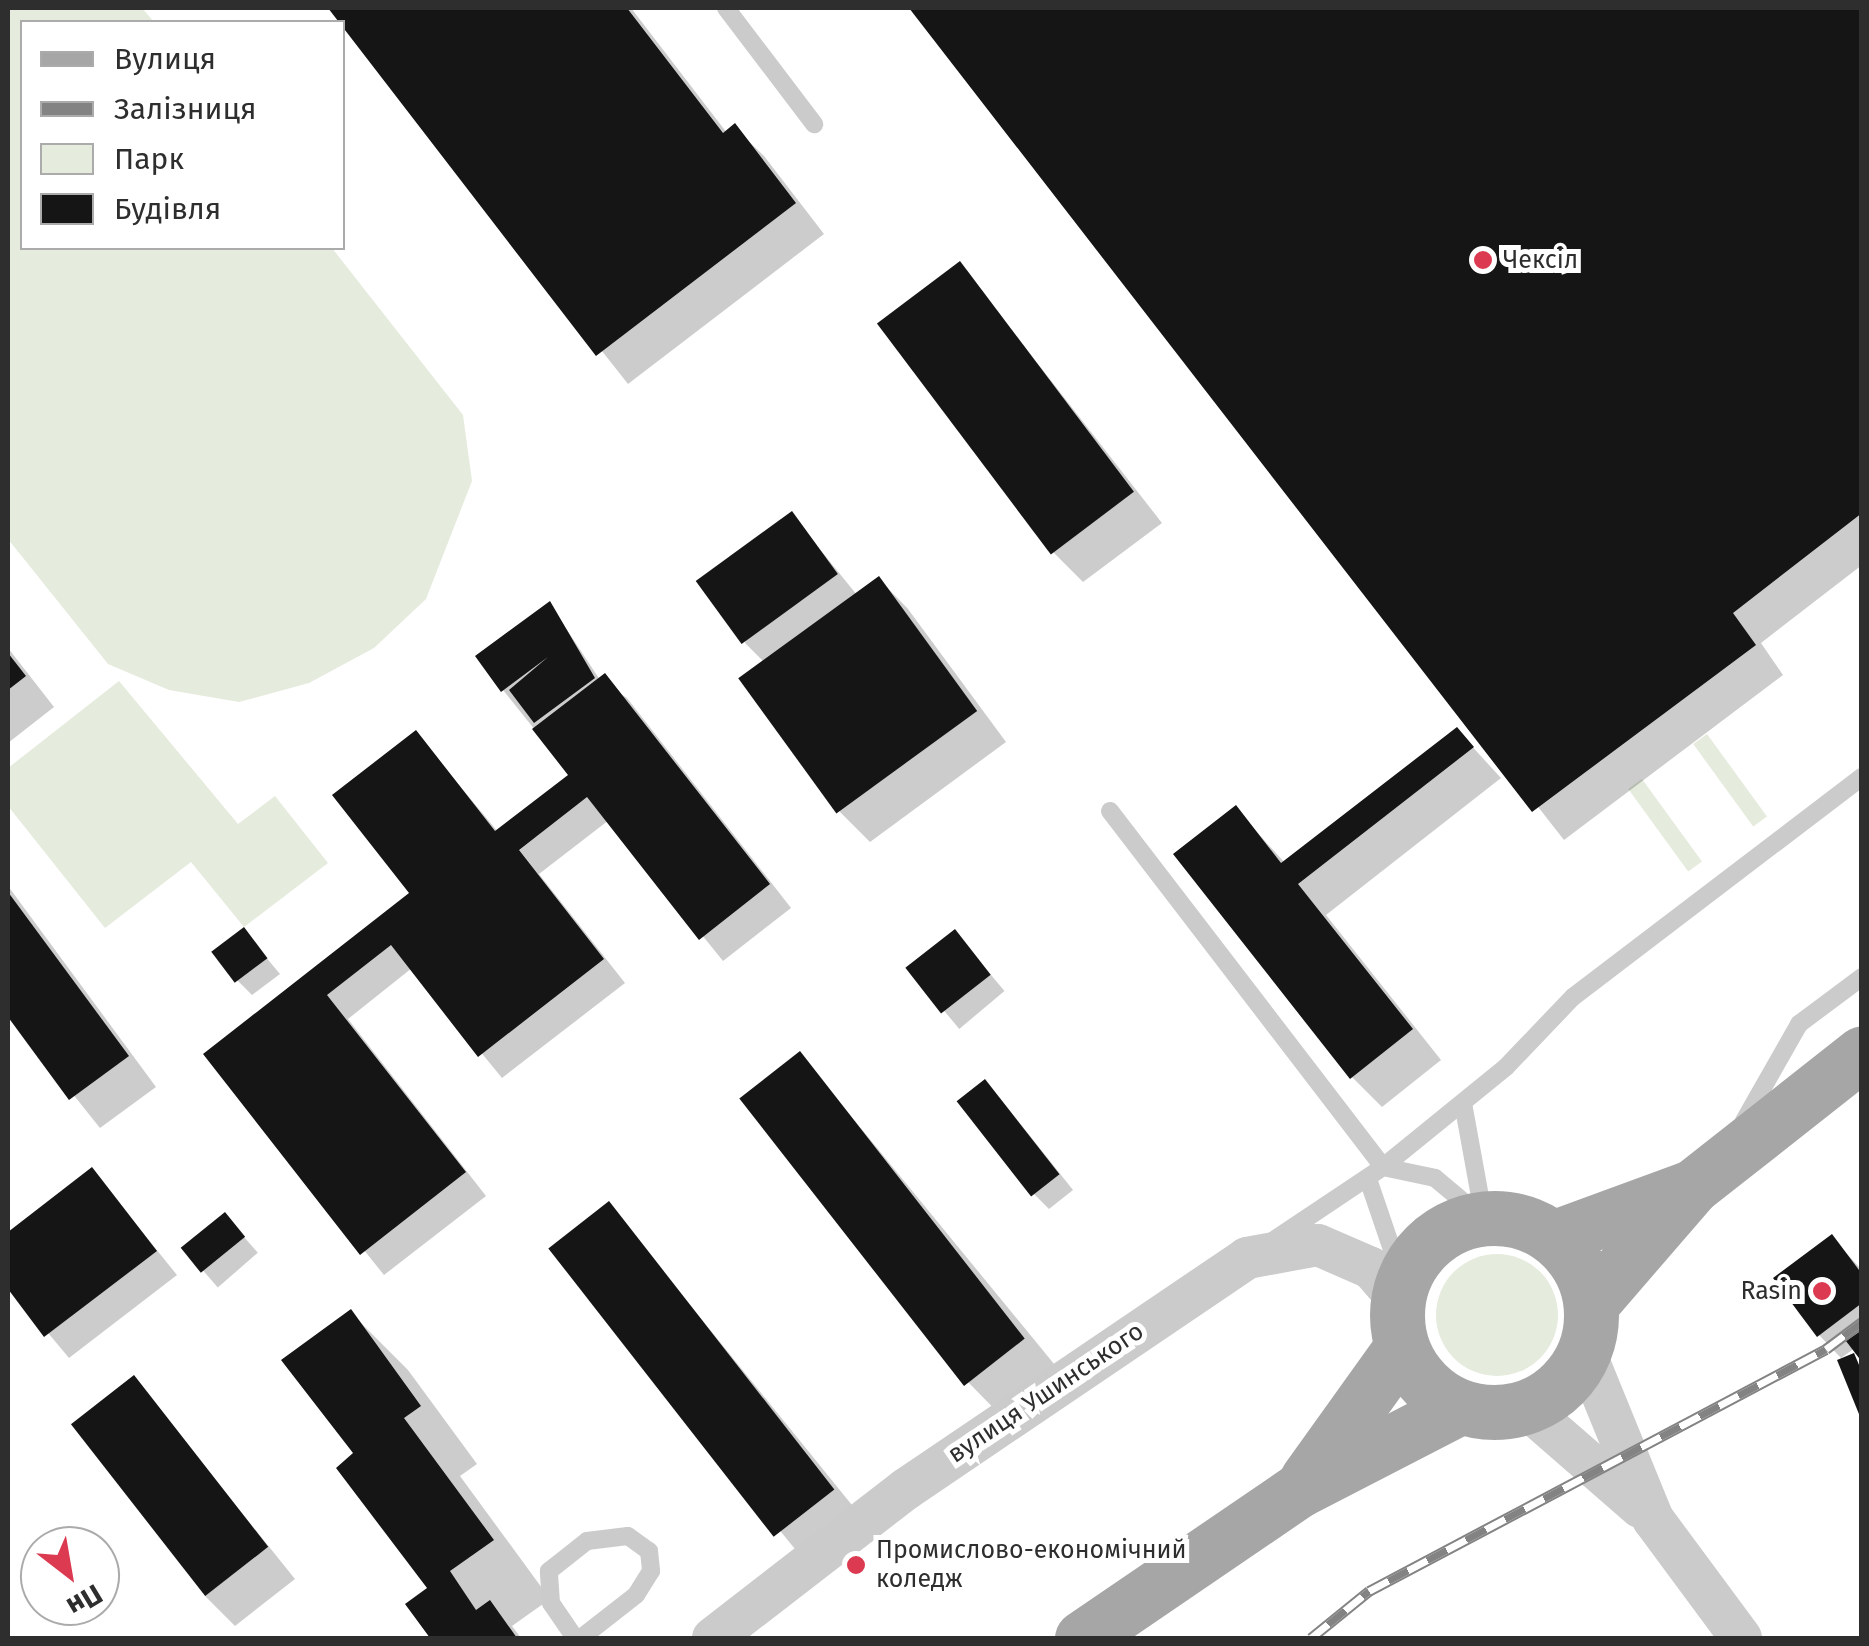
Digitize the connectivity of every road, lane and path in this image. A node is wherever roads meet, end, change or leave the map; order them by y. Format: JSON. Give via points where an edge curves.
{"nodes":[{"id":1,"x":726,"y":8,"type":"edge"},
{"id":2,"x":814,"y":124,"type":"dead end"},
{"id":3,"x":1862,"y":777,"type":"edge"},
{"id":4,"x":1110,"y":811,"type":"dead end"},
{"id":5,"x":1862,"y":977,"type":"edge"},
{"id":6,"x":1862,"y":1053,"type":"edge"},
{"id":7,"x":1464,"y":1103,"type":"junction"},
{"id":8,"x":1375,"y":1173,"type":"junction"},
{"id":9,"x":1706,"y":1175,"type":"junction"},
{"id":10,"x":1484,"y":1219,"type":"junction"},
{"id":11,"x":1555,"y":1238,"type":"junction"},
{"id":12,"x":1247,"y":1258,"type":"junction"},
{"id":13,"x":1401,"y":1310,"type":"junction"},
{"id":14,"x":1587,"y":1327,"type":"junction"},
{"id":15,"x":1524,"y":1406,"type":"junction"},
{"id":16,"x":1460,"y":1407,"type":"junction"},
{"id":17,"x":1299,"y":1490,"type":"junction"},
{"id":18,"x":1654,"y":1519,"type":"junction"},
{"id":19,"x":578,"y":1638,"type":"edge"},
{"id":20,"x":714,"y":1638,"type":"edge"},
{"id":21,"x":1082,"y":1638,"type":"edge"},
{"id":22,"x":1741,"y":1638,"type":"edge"}],
"edges":[{"from":1,"to":2,"type":"lane"},
{"from":3,"to":7,"type":"lane","via":[[1589,984]]},
{"from":4,"to":8,"type":"lane"},
{"from":5,"to":9,"type":"lane","via":[[1799,1024]]},
{"from":6,"to":9,"type":"main road"},
{"from":7,"to":8,"type":"lane"},
{"from":7,"to":10,"type":"lane"},
{"from":8,"to":10,"type":"lane","via":[[1435,1178]]},
{"from":8,"to":12,"type":"lane"},
{"from":8,"to":13,"type":"lane"},
{"from":9,"to":11,"type":"main road"},
{"from":9,"to":14,"type":"main road"},
{"from":10,"to":11,"type":"main road","via":[[1520,1221]]},
{"from":10,"to":13,"type":"main road","via":[[1435,1240]]},
{"from":11,"to":14,"type":"main road","via":[[1582,1270]]},
{"from":12,"to":13,"type":"street","name":"вулиця Ушинського","via":[[1318,1244],[1371,1268]]},
{"from":12,"to":20,"type":"street","name":"вулиця Ушинського","via":[[906,1488]]},
{"from":13,"to":16,"type":"main road","via":[[1420,1383]]},
{"from":13,"to":17,"type":"main road"},
{"from":14,"to":15,"type":"main road","via":[[1560,1385]]},
{"from":14,"to":18,"type":"street"},
{"from":15,"to":16,"type":"main road"},
{"from":15,"to":18,"type":"street"},
{"from":16,"to":17,"type":"main road"},
{"from":17,"to":21,"type":"main road"},
{"from":18,"to":22,"type":"street"},
{"from":19,"to":19,"type":"lane","via":[[551,1602],[549,1571],[587,1541],[628,1536],[648,1551],[651,1570],[636,1595]]}]}
